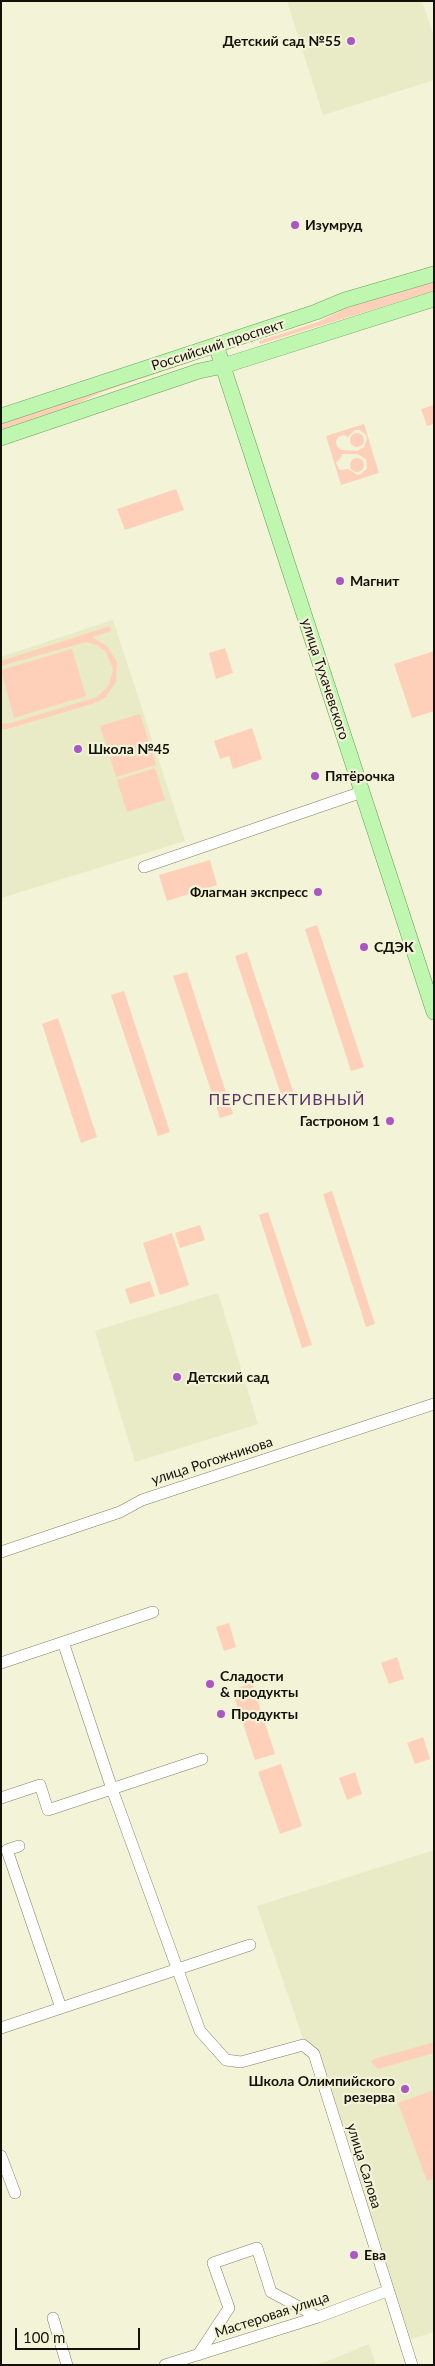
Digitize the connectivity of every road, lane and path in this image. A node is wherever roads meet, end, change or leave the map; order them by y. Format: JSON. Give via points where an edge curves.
{"nodes":[{"id":1,"x":434,"y":274,"type":"edge"},
{"id":2,"x":434,"y":299,"type":"edge"},
{"id":3,"x":216,"y":346,"type":"junction"},
{"id":4,"x":223,"y":366,"type":"junction"},
{"id":5,"x":1,"y":416,"type":"edge"},
{"id":6,"x":1,"y":438,"type":"edge"},
{"id":7,"x":362,"y":792,"type":"junction"},
{"id":8,"x":144,"y":867,"type":"dead end"},
{"id":9,"x":434,"y":1012,"type":"edge"},
{"id":10,"x":434,"y":1404,"type":"edge"},
{"id":11,"x":1,"y":1552,"type":"edge"},
{"id":12,"x":153,"y":1612,"type":"dead end"},
{"id":13,"x":63,"y":1642,"type":"junction"},
{"id":14,"x":1,"y":1663,"type":"edge"},
{"id":15,"x":202,"y":1758,"type":"dead end"},
{"id":16,"x":112,"y":1789,"type":"junction"},
{"id":17,"x":1,"y":1798,"type":"edge"},
{"id":18,"x":19,"y":1846,"type":"dead end"},
{"id":19,"x":250,"y":1945,"type":"dead end"},
{"id":20,"x":176,"y":1970,"type":"junction"},
{"id":21,"x":61,"y":2008,"type":"junction"},
{"id":22,"x":1,"y":2028,"type":"edge"},
{"id":23,"x":1,"y":2156,"type":"edge"},
{"id":24,"x":15,"y":2193,"type":"dead end"},
{"id":25,"x":387,"y":2291,"type":"junction"},
{"id":26,"x":318,"y":2317,"type":"junction"},
{"id":27,"x":53,"y":2318,"type":"dead end"},
{"id":28,"x":198,"y":2354,"type":"junction"},
{"id":29,"x":67,"y":2365,"type":"edge"},
{"id":30,"x":165,"y":2365,"type":"edge"},
{"id":31,"x":412,"y":2365,"type":"edge"}],
"edges":[{"from":1,"to":3,"type":"main road","name":"Российский проспект","via":[[345,300]]},
{"from":2,"to":4,"type":"main road","name":"Российский проспект"},
{"from":3,"to":4,"type":"main road","name":"улица Тухачевского"},
{"from":3,"to":5,"type":"main road","name":"Российский проспект"},
{"from":4,"to":6,"type":"main road","name":"Российский проспект","via":[[182,376]]},
{"from":4,"to":7,"type":"main road","name":"улица Тухачевского"},
{"from":7,"to":8,"type":"street"},
{"from":7,"to":9,"type":"main road","name":"улица Тухачевского"},
{"from":10,"to":11,"type":"street","name":"улица Рогожникова","via":[[142,1500],[120,1512]]},
{"from":12,"to":13,"type":"street"},
{"from":13,"to":14,"type":"street"},
{"from":13,"to":16,"type":"street"},
{"from":15,"to":16,"type":"street"},
{"from":16,"to":17,"type":"street","via":[[48,1810],[40,1785]]},
{"from":16,"to":20,"type":"street"},
{"from":18,"to":21,"type":"street","via":[[7,1850]]},
{"from":19,"to":20,"type":"street"},
{"from":20,"to":21,"type":"street"},
{"from":20,"to":25,"type":"street","name":"улица Салова","via":[[200,2031],[226,2060],[241,2062],[302,2045],[314,2054]]},
{"from":21,"to":22,"type":"street"},
{"from":23,"to":24,"type":"street"},
{"from":25,"to":26,"type":"street","name":"Мастеровая улица"},
{"from":25,"to":31,"type":"street","name":"улица Салова"},
{"from":26,"to":28,"type":"street","name":"Мастеровая улица"},
{"from":26,"to":28,"type":"street","via":[[272,2292],[257,2248],[213,2263],[229,2308]]},
{"from":27,"to":29,"type":"street"},
{"from":28,"to":30,"type":"street","name":"Мастеровая улица"}]}
